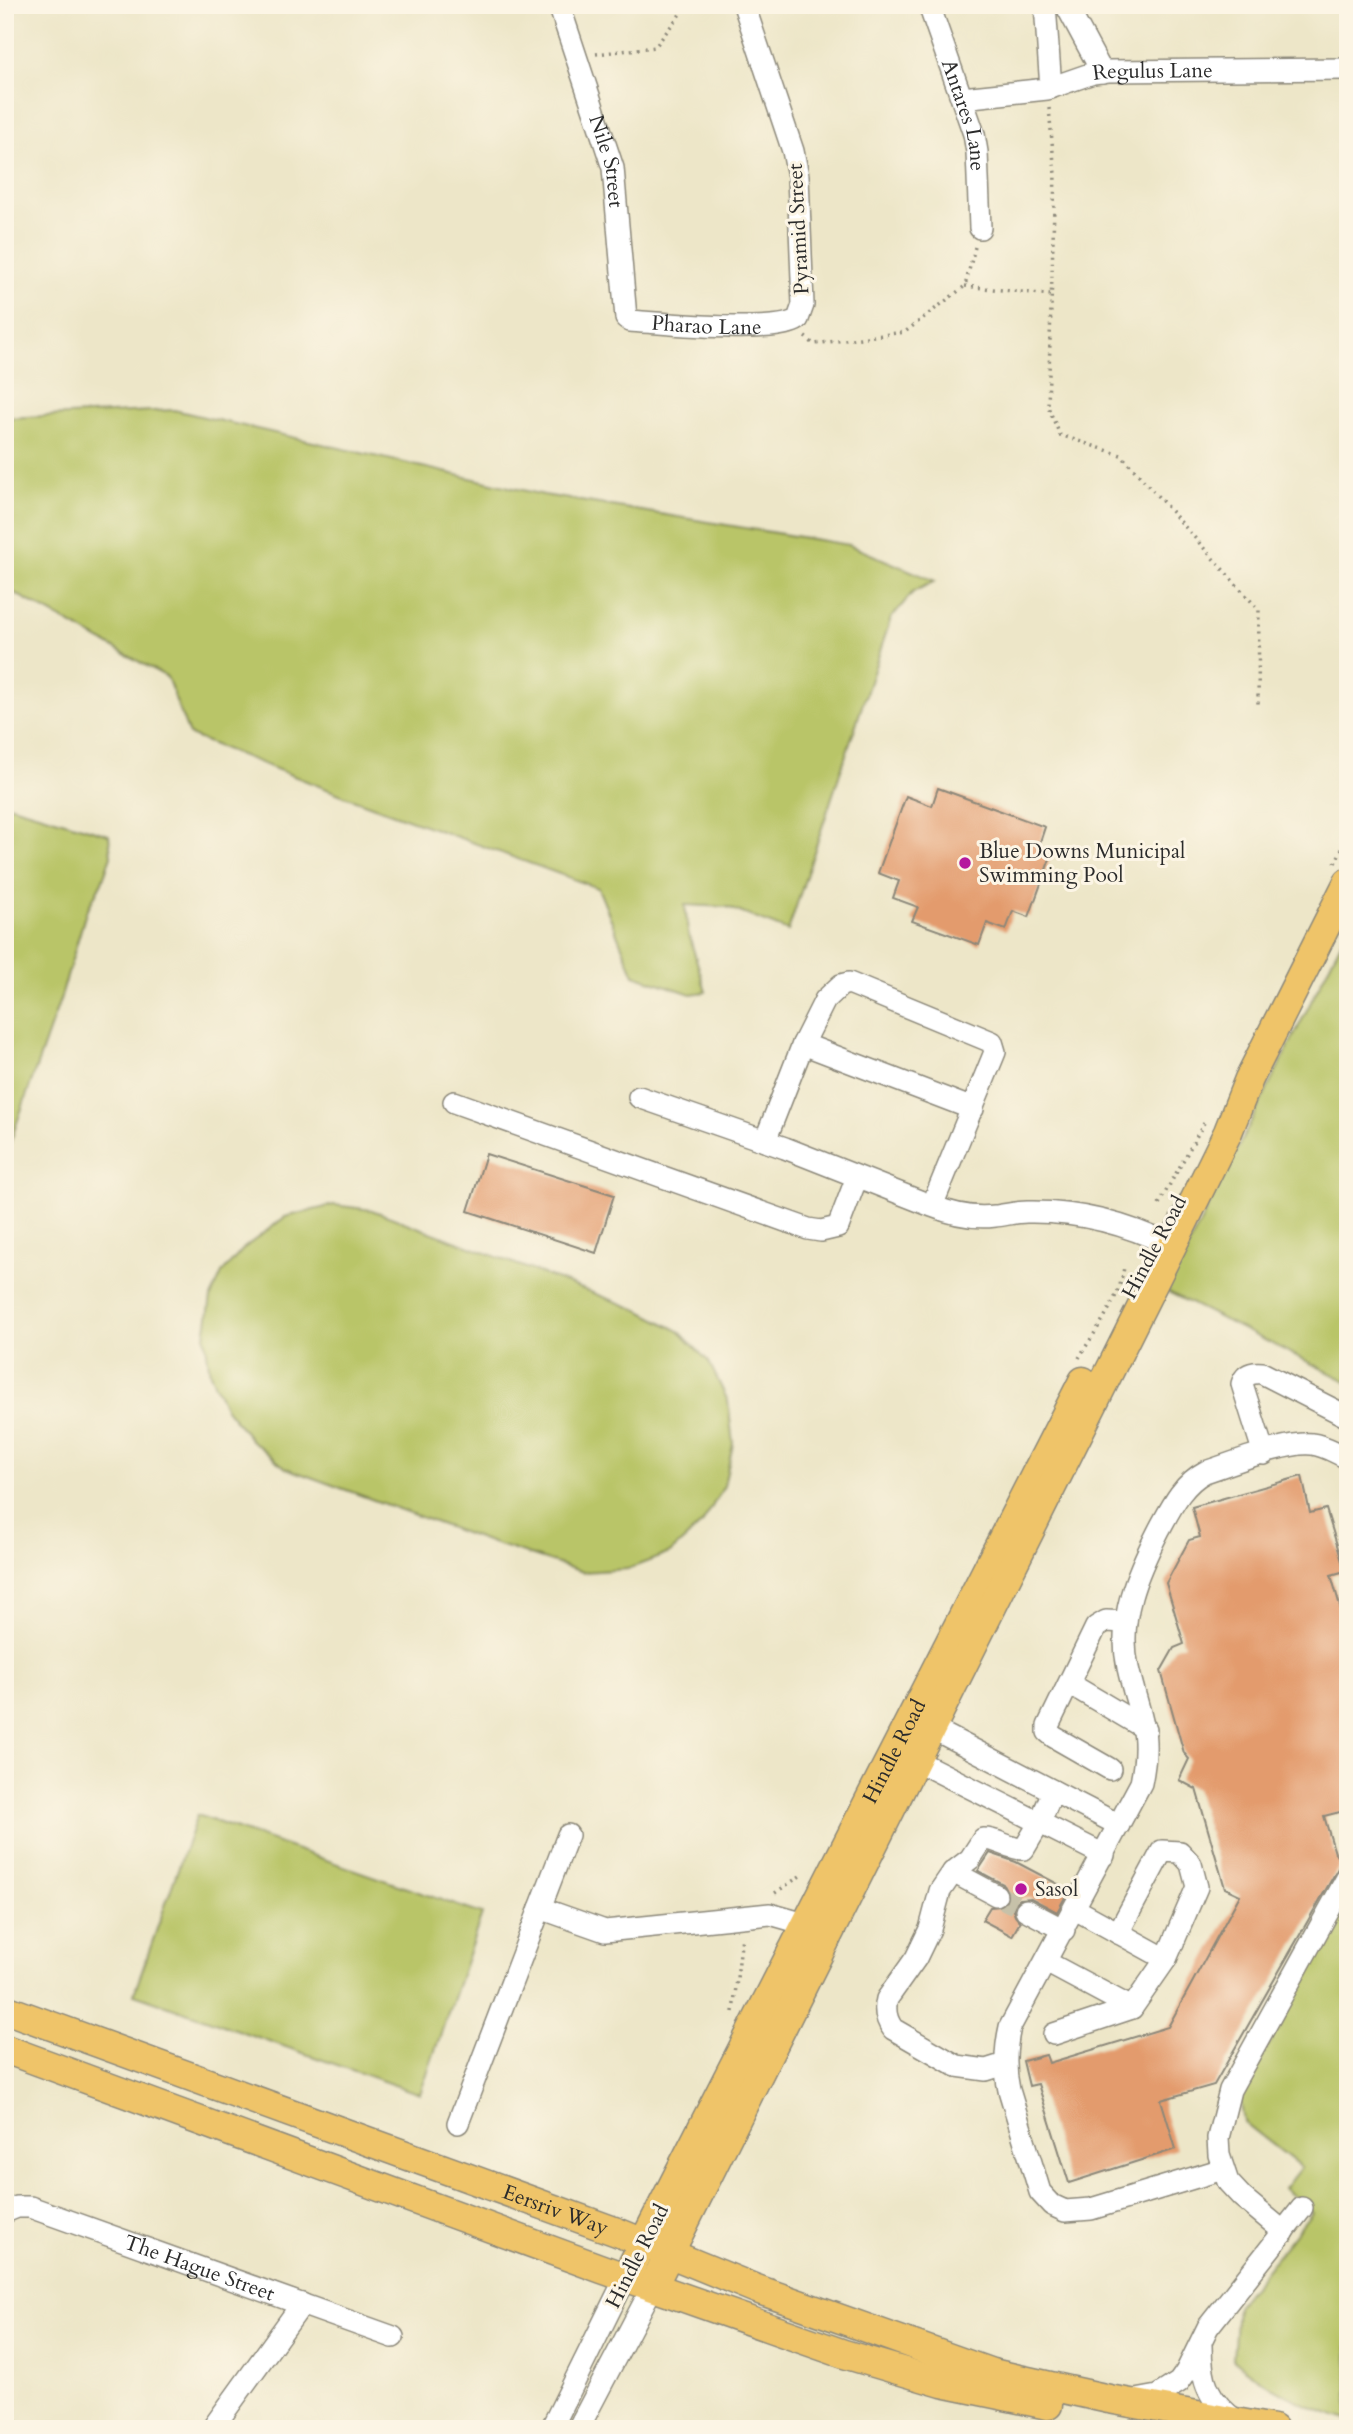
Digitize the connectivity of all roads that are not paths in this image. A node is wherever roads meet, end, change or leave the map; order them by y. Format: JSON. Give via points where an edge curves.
{"nodes":[{"id":1,"x":559,"y":5,"type":"edge"},
{"id":2,"x":744,"y":5,"type":"edge"},
{"id":3,"x":929,"y":5,"type":"edge"},
{"id":4,"x":1045,"y":5,"type":"edge"},
{"id":5,"x":1066,"y":5,"type":"edge"},
{"id":6,"x":1348,"y":69,"type":"edge"},
{"id":7,"x":1102,"y":72,"type":"junction"},
{"id":8,"x":1049,"y":88,"type":"junction"},
{"id":9,"x":962,"y":98,"type":"junction"},
{"id":10,"x":980,"y":228,"type":"road end"},
{"id":11,"x":629,"y":321,"type":"joint"},
{"id":12,"x":787,"y":325,"type":"joint"},
{"id":13,"x":1348,"y":882,"type":"edge"},
{"id":14,"x":803,"y":1044,"type":"junction"},
{"id":15,"x":639,"y":1097,"type":"dead end"},
{"id":16,"x":454,"y":1102,"type":"dead end"},
{"id":17,"x":973,"y":1109,"type":"junction"},
{"id":18,"x":765,"y":1141,"type":"junction"},
{"id":19,"x":857,"y":1177,"type":"junction"},
{"id":20,"x":932,"y":1206,"type":"junction"},
{"id":21,"x":1165,"y":1243,"type":"junction"},
{"id":22,"x":1348,"y":1416,"type":"edge"},
{"id":23,"x":1264,"y":1454,"type":"junction"},
{"id":24,"x":1348,"y":1458,"type":"edge"},
{"id":25,"x":1126,"y":1622,"type":"junction"},
{"id":26,"x":1070,"y":1684,"type":"junction"},
{"id":27,"x":921,"y":1722,"type":"junction"},
{"id":28,"x":1146,"y":1729,"type":"junction"},
{"id":29,"x":904,"y":1755,"type":"junction"},
{"id":30,"x":1110,"y":1769,"type":"dead end"},
{"id":31,"x":1053,"y":1791,"type":"junction"},
{"id":32,"x":1040,"y":1822,"type":"junction"},
{"id":33,"x":1119,"y":1825,"type":"junction"},
{"id":34,"x":568,"y":1835,"type":"dead end"},
{"id":35,"x":1104,"y":1855,"type":"junction"},
{"id":36,"x":953,"y":1872,"type":"junction"},
{"id":37,"x":1348,"y":1876,"type":"edge"},
{"id":38,"x":996,"y":1895,"type":"tunnel mouth"},
{"id":39,"x":540,"y":1908,"type":"junction"},
{"id":40,"x":1075,"y":1909,"type":"junction"},
{"id":41,"x":1026,"y":1910,"type":"tunnel mouth"},
{"id":42,"x":805,"y":1924,"type":"junction"},
{"id":43,"x":1064,"y":1930,"type":"junction"},
{"id":44,"x":1118,"y":1933,"type":"junction"},
{"id":45,"x":1166,"y":1959,"type":"junction"},
{"id":46,"x":1046,"y":1962,"type":"junction"},
{"id":47,"x":1132,"y":2008,"type":"junction"},
{"id":48,"x":5,"y":2009,"type":"edge"},
{"id":49,"x":1054,"y":2034,"type":"dead end"},
{"id":50,"x":5,"y":2049,"type":"edge"},
{"id":51,"x":1005,"y":2064,"type":"junction"},
{"id":52,"x":458,"y":2123,"type":"dead end"},
{"id":53,"x":1223,"y":2169,"type":"junction"},
{"id":54,"x":1302,"y":2208,"type":"dead end"},
{"id":55,"x":5,"y":2211,"type":"edge"},
{"id":56,"x":1284,"y":2232,"type":"junction"},
{"id":57,"x":657,"y":2247,"type":"junction"},
{"id":58,"x":626,"y":2277,"type":"junction"},
{"id":59,"x":653,"y":2286,"type":"junction"},
{"id":60,"x":302,"y":2304,"type":"junction"},
{"id":61,"x":393,"y":2337,"type":"dead end"},
{"id":62,"x":1201,"y":2343,"type":"junction"},
{"id":63,"x":1126,"y":2402,"type":"junction"},
{"id":64,"x":1239,"y":2423,"type":"junction"},
{"id":65,"x":212,"y":2429,"type":"edge"},
{"id":66,"x":551,"y":2429,"type":"edge"},
{"id":67,"x":578,"y":2429,"type":"edge"},
{"id":68,"x":1178,"y":2429,"type":"edge"},
{"id":69,"x":1274,"y":2429,"type":"edge"}],
"edges":[{"from":1,"to":11,"type":"street","name":"Nile Street","via":[[612,168],[624,314]]},
{"from":2,"to":12,"type":"street","name":"Pyramid Street","via":[[796,164],[803,305],[798,319]]},
{"from":3,"to":9,"type":"street","name":"Antares Lane"},
{"from":4,"to":8,"type":"street"},
{"from":5,"to":7,"type":"street"},
{"from":6,"to":7,"type":"street","name":"Regulus Lane"},
{"from":7,"to":8,"type":"street","name":"Regulus Lane"},
{"from":8,"to":9,"type":"street","name":"Regulus Lane"},
{"from":9,"to":10,"type":"street","name":"Antares Lane","via":[[977,152]]},
{"from":11,"to":12,"type":"street","name":"Pharao Lane"},
{"from":13,"to":21,"type":"main road","name":"Hindle Road","via":[[1227,1132]]},
{"from":14,"to":17,"type":"street"},
{"from":14,"to":17,"type":"street","via":[[825,1000],[849,983],[992,1042],[995,1052]]},
{"from":14,"to":18,"type":"street"},
{"from":15,"to":18,"type":"street"},
{"from":16,"to":19,"type":"street","via":[[808,1229],[838,1227]]},
{"from":17,"to":20,"type":"street"},
{"from":18,"to":19,"type":"street"},
{"from":19,"to":20,"type":"street"},
{"from":20,"to":21,"type":"street","via":[[982,1217],[1059,1212],[1104,1220]]},
{"from":21,"to":27,"type":"main road","name":"Hindle Road"},
{"from":22,"to":23,"type":"street","via":[[1262,1373],[1250,1373],[1242,1384]]},
{"from":23,"to":24,"type":"street","via":[[1309,1443]]},
{"from":23,"to":25,"type":"street","via":[[1193,1478],[1140,1567]]},
{"from":25,"to":26,"type":"street","via":[[1099,1624]]},
{"from":25,"to":28,"type":"street","via":[[1128,1668]]},
{"from":26,"to":28,"type":"street"},
{"from":26,"to":30,"type":"street","via":[[1048,1732]]},
{"from":27,"to":29,"type":"main road","name":"Hindle Road"},
{"from":27,"to":31,"type":"street"},
{"from":28,"to":33,"type":"street","via":[[1141,1783]]},
{"from":29,"to":32,"type":"street"},
{"from":29,"to":42,"type":"main road","name":"Hindle Road"},
{"from":29,"to":57,"type":"main road","name":"Hindle Road"},
{"from":31,"to":32,"type":"street"},
{"from":31,"to":33,"type":"street"},
{"from":32,"to":35,"type":"street"},
{"from":32,"to":36,"type":"street","via":[[1024,1849],[983,1839]]},
{"from":33,"to":35,"type":"street"},
{"from":34,"to":39,"type":"street"},
{"from":35,"to":40,"type":"street"},
{"from":36,"to":38,"type":"street"},
{"from":36,"to":51,"type":"street","via":[[940,1891],[921,1949],[887,1999],[885,2013],[893,2029],[957,2066],[986,2070]]},
{"from":37,"to":53,"type":"street","via":[[1230,2090],[1218,2138]]},
{"from":39,"to":42,"type":"street","via":[[605,1931],[770,1914]]},
{"from":39,"to":52,"type":"street"},
{"from":40,"to":43,"type":"street"},
{"from":40,"to":44,"type":"street"},
{"from":41,"to":43,"type":"street"},
{"from":42,"to":57,"type":"main road","name":"Hindle Road"},
{"from":43,"to":46,"type":"street"},
{"from":44,"to":45,"type":"street"},
{"from":44,"to":45,"type":"street","via":[[1162,1851],[1180,1852],[1191,1864],[1197,1887]]},
{"from":45,"to":47,"type":"street"},
{"from":46,"to":47,"type":"street"},
{"from":46,"to":51,"type":"street","via":[[1010,2027]]},
{"from":47,"to":49,"type":"street"},
{"from":48,"to":57,"type":"main road","name":"Eersriv Way"},
{"from":50,"to":58,"type":"main road","name":"Eersriv Way"},
{"from":51,"to":53,"type":"street","via":[[1040,2192],[1052,2205],[1065,2211],[1091,2209]]},
{"from":53,"to":56,"type":"street","via":[[1242,2197]]},
{"from":54,"to":56,"type":"street"},
{"from":55,"to":60,"type":"street","name":"The Hague Street","via":[[30,2207]]},
{"from":56,"to":62,"type":"street","via":[[1208,2327]]},
{"from":57,"to":58,"type":"main road","name":"Hindle Road"},
{"from":57,"to":59,"type":"main road","name":"Hindle Road"},
{"from":57,"to":63,"type":"main road","name":"Eersriv Way","via":[[754,2288],[992,2373]]},
{"from":58,"to":59,"type":"main road","name":"Eersriv Way"},
{"from":58,"to":66,"type":"street","name":"Hindle Road"},
{"from":59,"to":67,"type":"street","name":"Hindle Road"},
{"from":59,"to":68,"type":"main road","name":"Eersriv Way","via":[[844,2354],[942,2383]]},
{"from":60,"to":61,"type":"street","name":"The Hague Street"},
{"from":60,"to":65,"type":"street"},
{"from":62,"to":63,"type":"street","via":[[1170,2390]]},
{"from":62,"to":64,"type":"street","via":[[1201,2367],[1210,2395]]},
{"from":63,"to":64,"type":"main road","name":"Eersriv Way"},
{"from":64,"to":69,"type":"main road","name":"Eersriv Way"}]}
